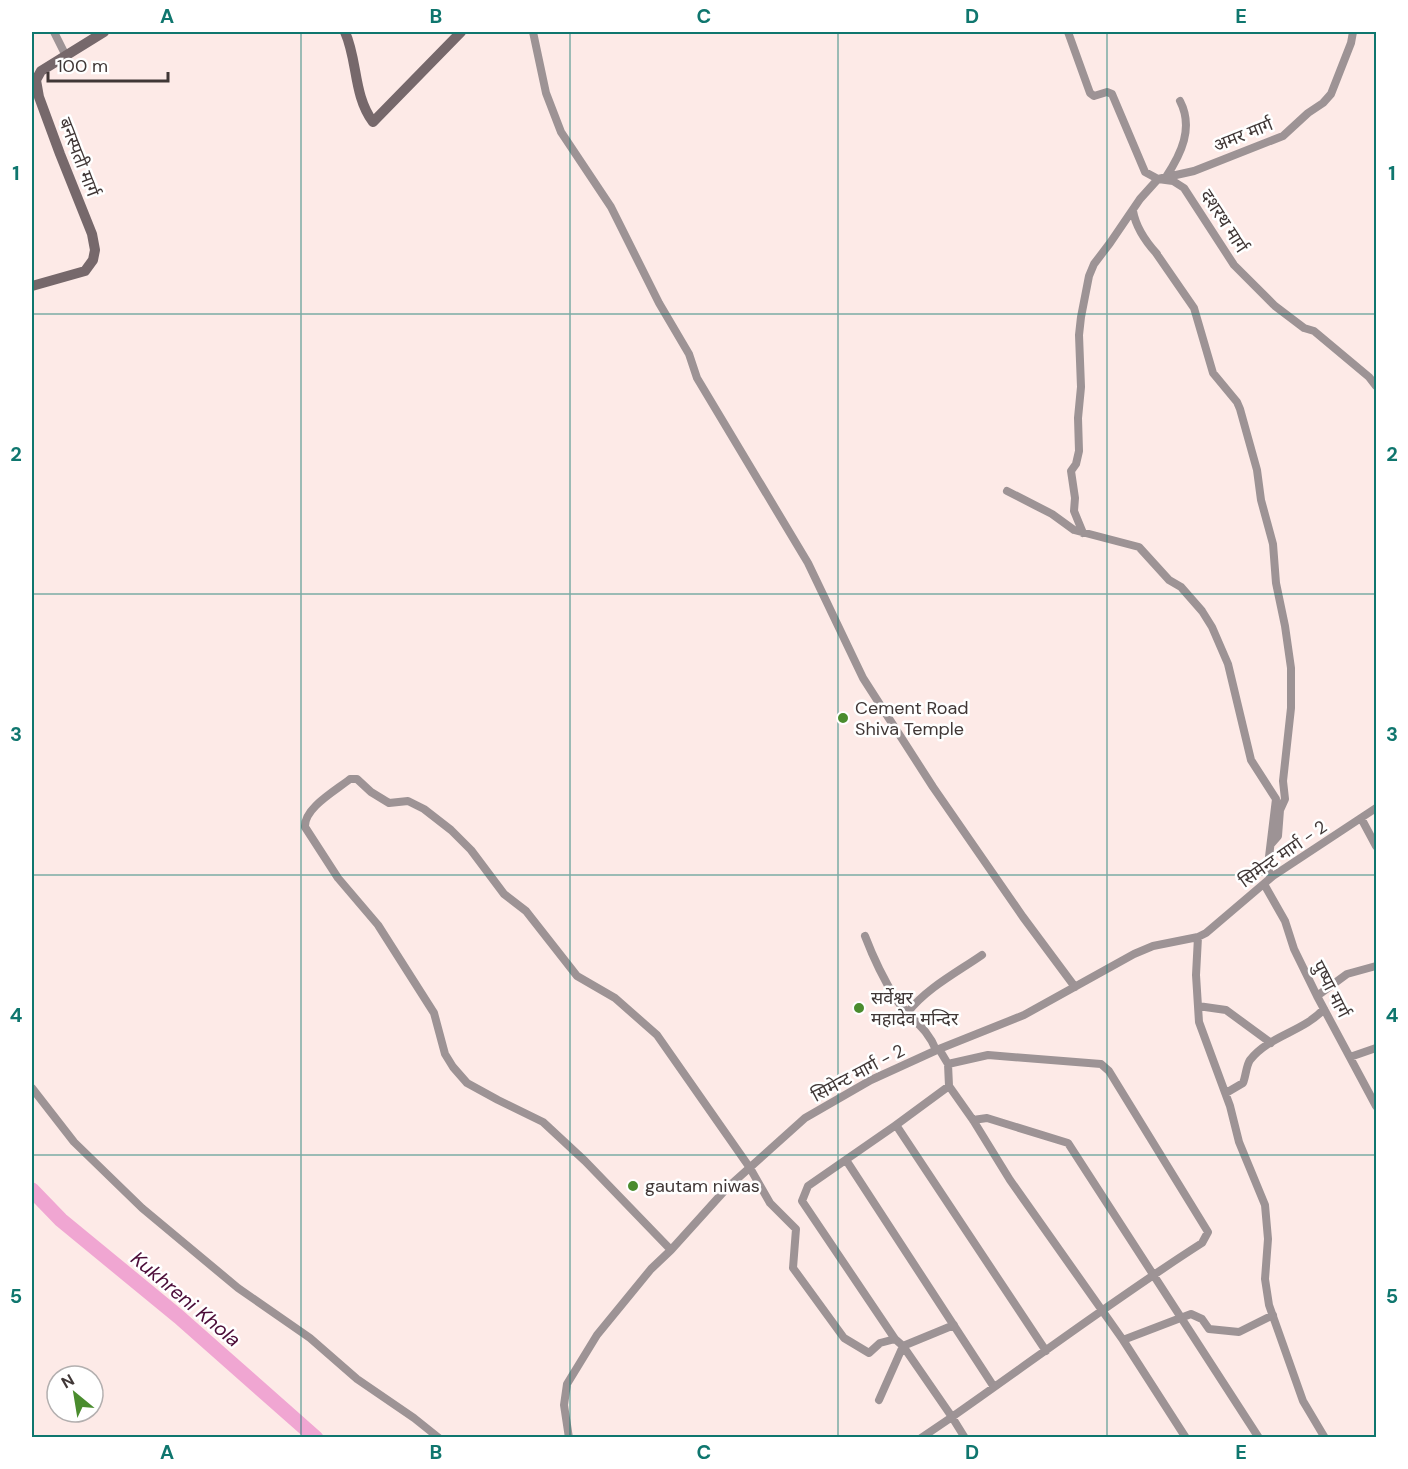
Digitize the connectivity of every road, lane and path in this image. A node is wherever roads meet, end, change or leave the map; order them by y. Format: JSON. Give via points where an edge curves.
{"nodes":[{"id":1,"x":54,"y":32,"type":"edge"},
{"id":2,"x":104,"y":32,"type":"edge"},
{"id":3,"x":345,"y":32,"type":"edge"},
{"id":4,"x":462,"y":32,"type":"edge"},
{"id":5,"x":533,"y":32,"type":"edge"},
{"id":6,"x":1068,"y":32,"type":"edge"},
{"id":7,"x":1353,"y":32,"type":"edge"},
{"id":8,"x":65,"y":54,"type":"junction"},
{"id":9,"x":1180,"y":101,"type":"dead end"},
{"id":10,"x":1162,"y":178,"type":"junction"},
{"id":11,"x":1133,"y":211,"type":"junction"},
{"id":12,"x":32,"y":286,"type":"edge"},
{"id":13,"x":1377,"y":386,"type":"edge"},
{"id":14,"x":1007,"y":491,"type":"dead end"},
{"id":15,"x":1083,"y":532,"type":"junction"},
{"id":16,"x":1377,"y":808,"type":"edge"},
{"id":17,"x":1361,"y":818,"type":"junction"},
{"id":18,"x":1271,"y":844,"type":"junction"},
{"id":19,"x":1377,"y":846,"type":"edge"},
{"id":20,"x":1267,"y":881,"type":"junction"},
{"id":21,"x":865,"y":936,"type":"dead end"},
{"id":22,"x":1198,"y":937,"type":"junction"},
{"id":23,"x":982,"y":956,"type":"dead end"},
{"id":24,"x":1377,"y":966,"type":"edge"},
{"id":25,"x":1075,"y":987,"type":"junction"},
{"id":26,"x":1317,"y":996,"type":"junction"},
{"id":27,"x":1198,"y":1006,"type":"junction"},
{"id":28,"x":1324,"y":1009,"type":"junction"},
{"id":29,"x":908,"y":1012,"type":"junction"},
{"id":30,"x":1270,"y":1043,"type":"junction"},
{"id":31,"x":1377,"y":1048,"type":"edge"},
{"id":32,"x":938,"y":1050,"type":"junction"},
{"id":33,"x":1350,"y":1057,"type":"junction"},
{"id":34,"x":948,"y":1064,"type":"junction"},
{"id":35,"x":949,"y":1086,"type":"junction"},
{"id":36,"x":32,"y":1088,"type":"edge"},
{"id":37,"x":1226,"y":1093,"type":"junction"},
{"id":38,"x":1377,"y":1106,"type":"edge"},
{"id":39,"x":973,"y":1120,"type":"junction"},
{"id":40,"x":896,"y":1125,"type":"junction"},
{"id":41,"x":846,"y":1160,"type":"junction"},
{"id":42,"x":750,"y":1168,"type":"junction"},
{"id":43,"x":671,"y":1250,"type":"junction"},
{"id":44,"x":1152,"y":1275,"type":"junction"},
{"id":45,"x":1101,"y":1311,"type":"junction"},
{"id":46,"x":1273,"y":1315,"type":"junction"},
{"id":47,"x":1181,"y":1317,"type":"junction"},
{"id":48,"x":954,"y":1325,"type":"junction"},
{"id":49,"x":895,"y":1339,"type":"junction"},
{"id":50,"x":1123,"y":1340,"type":"junction"},
{"id":51,"x":903,"y":1346,"type":"junction"},
{"id":52,"x":1046,"y":1351,"type":"junction"},
{"id":53,"x":994,"y":1388,"type":"junction"},
{"id":54,"x":879,"y":1400,"type":"dead end"},
{"id":55,"x":952,"y":1416,"type":"junction"},
{"id":56,"x":439,"y":1437,"type":"edge"},
{"id":57,"x":569,"y":1437,"type":"edge"},
{"id":58,"x":921,"y":1437,"type":"edge"},
{"id":59,"x":965,"y":1437,"type":"edge"},
{"id":60,"x":1186,"y":1437,"type":"edge"},
{"id":61,"x":1259,"y":1437,"type":"edge"},
{"id":62,"x":1325,"y":1437,"type":"edge"}],
"edges":[{"from":1,"to":8,"type":"street"},
{"from":2,"to":8,"type":"street","name":"बनस्पती मार्ग"},
{"from":3,"to":4,"type":"street","via":[[357,87],[373,122]]},
{"from":5,"to":25,"type":"street","via":[[546,93],[561,132],[611,207],[689,354],[697,378],[808,563],[863,678],[933,787]]},
{"from":6,"to":10,"type":"street","name":"दशरथ मार्ग","via":[[1090,93],[1112,94],[1145,172]]},
{"from":7,"to":10,"type":"street","name":"अमर मार्ग","via":[[1331,94],[1283,136],[1194,171]]},
{"from":8,"to":12,"type":"street","name":"बनस्पती मार्ग","via":[[41,71],[36,87],[95,250],[85,271]]},
{"from":9,"to":10,"type":"street","via":[[1186,134],[1174,165]]},
{"from":10,"to":11,"type":"street"},
{"from":10,"to":13,"type":"street","name":"दशरथ मार्ग","via":[[1184,188],[1234,266],[1275,306],[1314,331]]},
{"from":11,"to":15,"type":"street","via":[[1094,264],[1082,305],[1079,451],[1071,471],[1074,511]]},
{"from":11,"to":18,"type":"street","via":[[1148,246],[1194,308],[1213,373],[1240,409],[1257,470],[1273,544],[1291,690],[1284,799],[1278,836]]},
{"from":14,"to":15,"type":"street"},
{"from":15,"to":18,"type":"street","via":[[1139,547],[1169,580],[1181,587],[1212,627],[1228,664],[1251,760],[1276,799]]},
{"from":16,"to":17,"type":"street","name":"सिमेन्ट मार्ग - 2"},
{"from":17,"to":19,"type":"street"},
{"from":17,"to":20,"type":"street","name":"सिमेन्ट मार्ग - 2"},
{"from":18,"to":20,"type":"street"},
{"from":20,"to":22,"type":"street","name":"सिमेन्ट मार्ग - 2"},
{"from":20,"to":26,"type":"street","name":"पुष्पा मार्ग"},
{"from":21,"to":29,"type":"street","via":[[897,1000]]},
{"from":22,"to":25,"type":"street","name":"सिमेन्ट मार्ग - 2","via":[[1153,946]]},
{"from":22,"to":27,"type":"street"},
{"from":23,"to":29,"type":"street","via":[[917,1001]]},
{"from":24,"to":26,"type":"street","via":[[1347,974]]},
{"from":25,"to":32,"type":"street","name":"सिमेन्ट मार्ग - 2","via":[[1024,1015]]},
{"from":26,"to":28,"type":"street","name":"पुष्पा मार्ग"},
{"from":27,"to":30,"type":"street","via":[[1226,1010]]},
{"from":27,"to":37,"type":"street","via":[[1199,1022]]},
{"from":28,"to":30,"type":"street"},
{"from":28,"to":33,"type":"street","name":"पुष्पा मार्ग"},
{"from":29,"to":32,"type":"street"},
{"from":30,"to":37,"type":"street","via":[[1249,1062],[1243,1083]]},
{"from":31,"to":33,"type":"street"},
{"from":32,"to":34,"type":"street"},
{"from":32,"to":42,"type":"street","name":"सिमेन्ट मार्ग - 2","via":[[871,1080],[805,1118]]},
{"from":33,"to":38,"type":"street","name":"पुष्पा मार्ग"},
{"from":34,"to":35,"type":"street"},
{"from":34,"to":44,"type":"street","via":[[988,1055],[1101,1064],[1109,1071],[1208,1232],[1202,1243]]},
{"from":35,"to":39,"type":"street"},
{"from":35,"to":40,"type":"street"},
{"from":36,"to":56,"type":"street","via":[[75,1142],[142,1208],[238,1288]]},
{"from":37,"to":46,"type":"street","via":[[1239,1142],[1265,1205],[1269,1239],[1265,1279]]},
{"from":39,"to":44,"type":"street","via":[[987,1118],[1068,1143]]},
{"from":39,"to":45,"type":"street"},
{"from":40,"to":41,"type":"street"},
{"from":40,"to":52,"type":"street"},
{"from":41,"to":48,"type":"street"},
{"from":41,"to":49,"type":"street","via":[[808,1186],[802,1201]]},
{"from":42,"to":43,"type":"street","name":"सिमेन्ट मार्ग - 2"},
{"from":42,"to":43,"type":"street","via":[[657,1035],[615,998],[577,976],[526,911],[504,894],[471,850],[450,830],[424,809],[408,801],[389,802],[357,779],[350,779],[310,811],[304,819],[305,827],[338,878],[378,925],[434,1013],[445,1054],[453,1067],[467,1083],[543,1122]]},
{"from":42,"to":49,"type":"street","via":[[770,1203],[796,1229],[793,1268],[844,1338],[870,1353],[884,1340]]},
{"from":43,"to":57,"type":"street","name":"सिमेन्ट मार्ग - 2","via":[[597,1335],[567,1384],[564,1405]]},
{"from":44,"to":45,"type":"street"},
{"from":44,"to":47,"type":"street"},
{"from":45,"to":50,"type":"street"},
{"from":45,"to":52,"type":"street"},
{"from":46,"to":47,"type":"street","via":[[1239,1332],[1209,1329],[1202,1319],[1191,1314]]},
{"from":46,"to":62,"type":"street","via":[[1303,1401]]},
{"from":47,"to":50,"type":"street"},
{"from":47,"to":61,"type":"street"},
{"from":48,"to":51,"type":"street"},
{"from":48,"to":53,"type":"street"},
{"from":49,"to":51,"type":"street"},
{"from":50,"to":60,"type":"street"},
{"from":51,"to":54,"type":"street"},
{"from":51,"to":55,"type":"street"},
{"from":52,"to":53,"type":"street"},
{"from":53,"to":55,"type":"street"},
{"from":55,"to":58,"type":"street"},
{"from":55,"to":59,"type":"street"}]}
